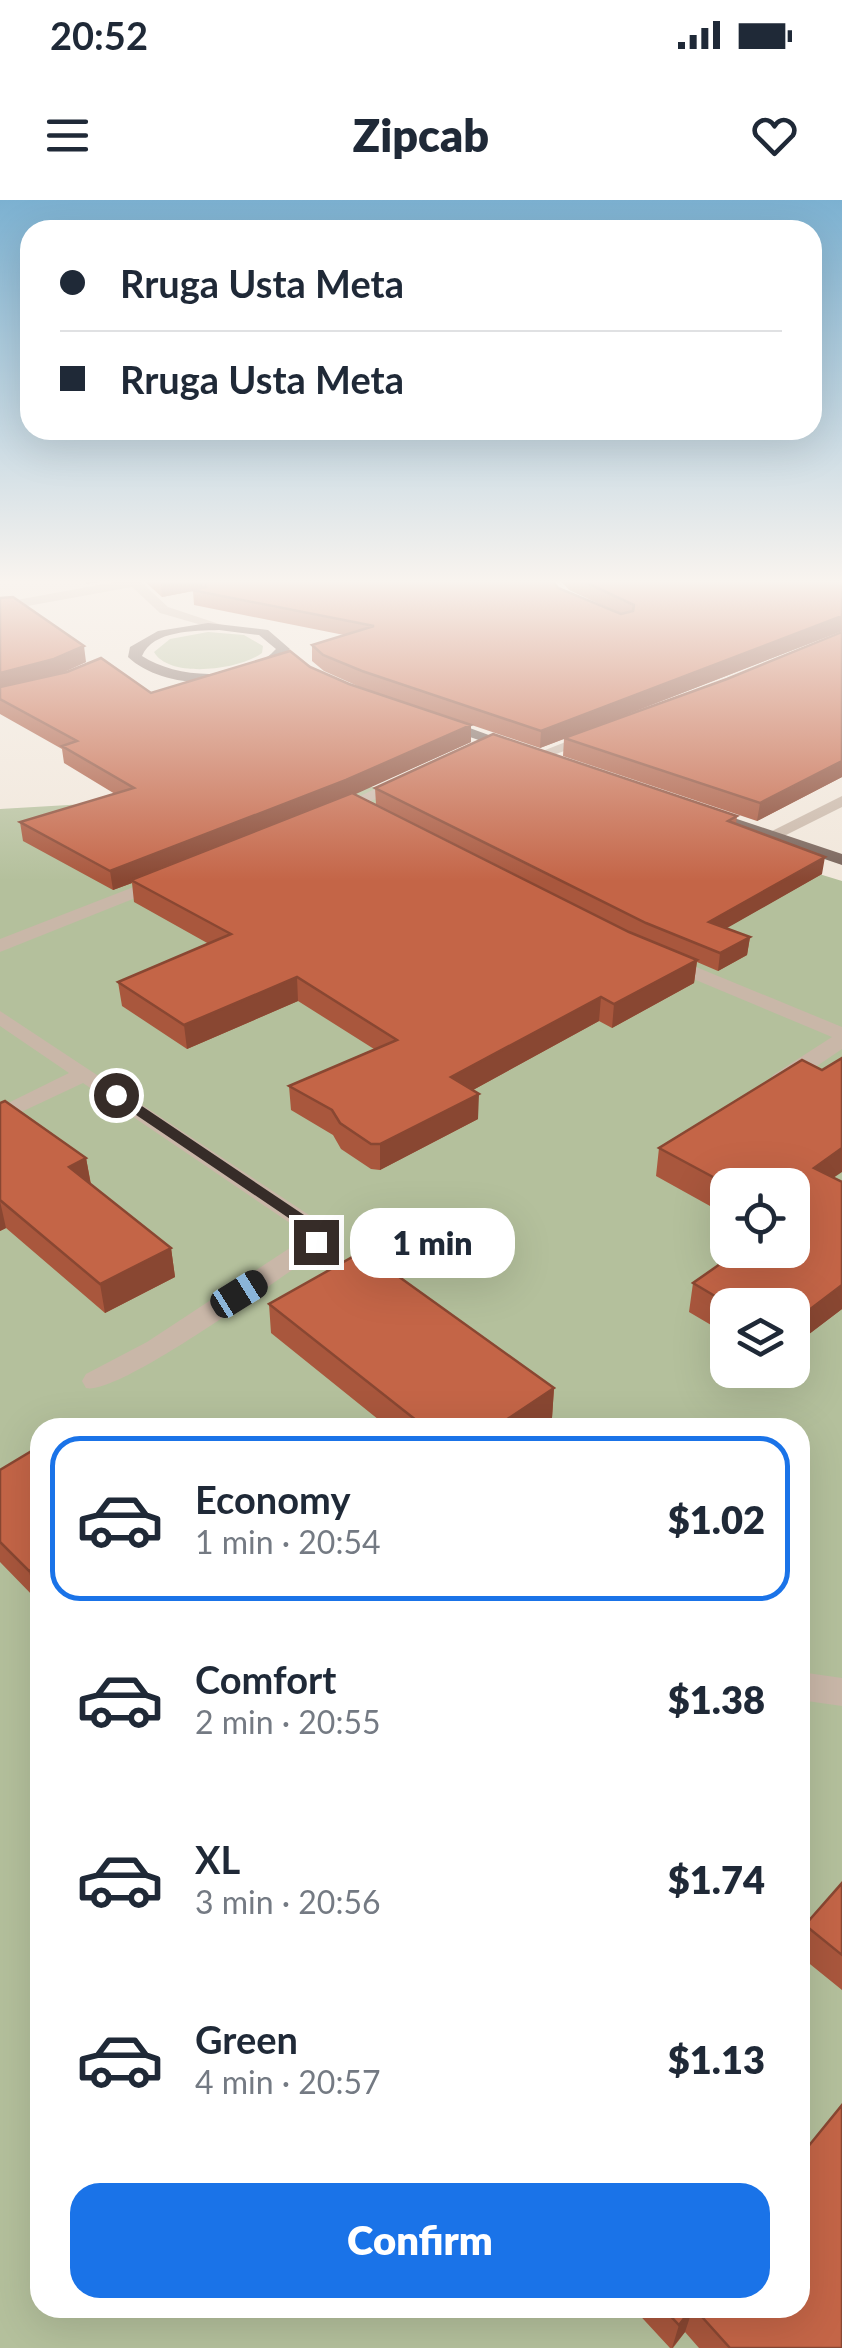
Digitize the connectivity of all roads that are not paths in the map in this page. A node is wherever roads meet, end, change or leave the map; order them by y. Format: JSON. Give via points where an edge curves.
{"nodes":[{"id":1,"x":422,"y":716,"type":"edge"},
{"id":2,"x":606,"y":730,"type":"edge"},
{"id":3,"x":493,"y":740,"type":"junction"},
{"id":4,"x":466,"y":751,"type":"edge"},
{"id":5,"x":538,"y":756,"type":"junction"},
{"id":6,"x":556,"y":762,"type":"edge"},
{"id":7,"x":432,"y":767,"type":"edge"},
{"id":8,"x":842,"y":800,"type":"edge"},
{"id":9,"x":698,"y":811,"type":"edge"},
{"id":10,"x":319,"y":818,"type":"edge"},
{"id":11,"x":770,"y":836,"type":"junction"},
{"id":12,"x":842,"y":860,"type":"edge"},
{"id":13,"x":177,"y":875,"type":"edge"},
{"id":14,"x":0,"y":946,"type":"edge"},
{"id":15,"x":653,"y":956,"type":"edge"},
{"id":16,"x":0,"y":1017,"type":"edge"},
{"id":17,"x":842,"y":1037,"type":"edge"},
{"id":18,"x":85,"y":1074,"type":"junction"},
{"id":19,"x":777,"y":1082,"type":"edge"},
{"id":20,"x":0,"y":1115,"type":"edge"},
{"id":21,"x":96,"y":1381,"type":"dead end"},
{"id":22,"x":810,"y":1687,"type":"edge"},
{"id":23,"x":842,"y":1692,"type":"edge"}],
"edges":[{"from":1,"to":3,"type":"main road"},
{"from":2,"to":5,"type":"street"},
{"from":3,"to":4,"type":"street"},
{"from":3,"to":5,"type":"main road"},
{"from":5,"to":6,"type":"main road"},
{"from":7,"to":10,"type":"street","via":[[363,809]]},
{"from":8,"to":11,"type":"street"},
{"from":9,"to":11,"type":"main road"},
{"from":11,"to":12,"type":"main road"},
{"from":13,"to":14,"type":"street"},
{"from":15,"to":17,"type":"street"},
{"from":16,"to":18,"type":"street"},
{"from":17,"to":19,"type":"street"},
{"from":18,"to":20,"type":"street"},
{"from":18,"to":21,"type":"street","via":[[302,1220],[316,1242]]},
{"from":22,"to":23,"type":"street"}]}
